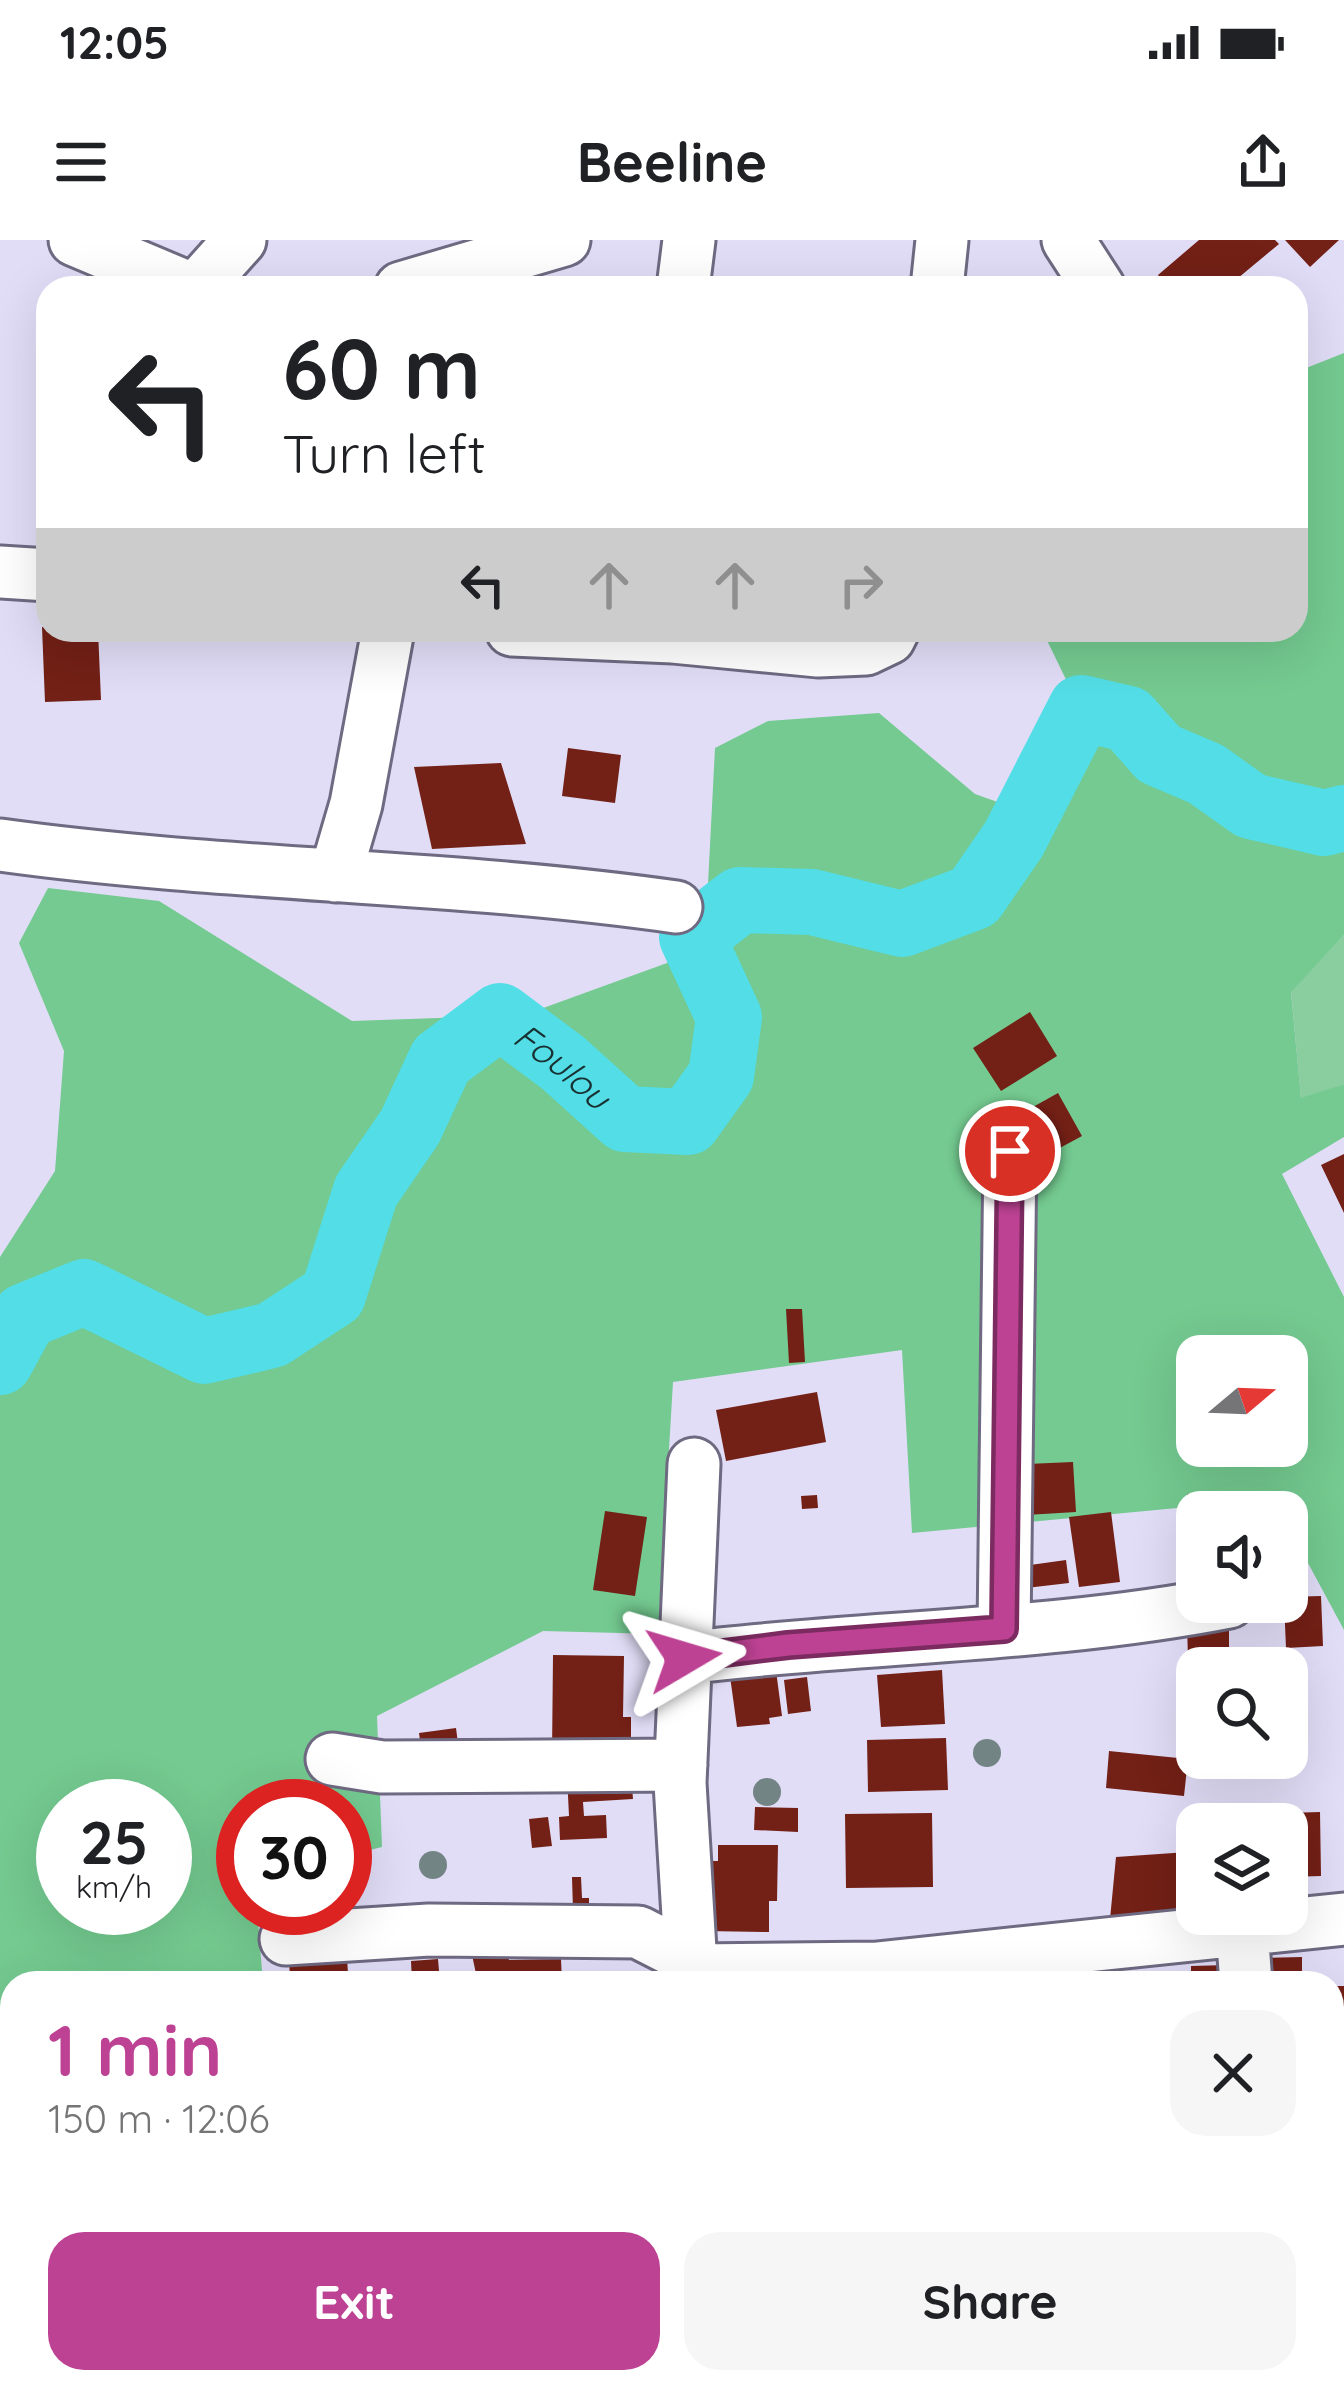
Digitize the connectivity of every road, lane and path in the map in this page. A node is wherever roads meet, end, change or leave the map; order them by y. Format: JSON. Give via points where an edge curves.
{"nodes":[{"id":1,"x":75,"y":240,"type":"edge"},
{"id":2,"x":240,"y":240,"type":"edge"},
{"id":3,"x":564,"y":240,"type":"edge"},
{"id":4,"x":689,"y":240,"type":"edge"},
{"id":5,"x":942,"y":240,"type":"edge"},
{"id":6,"x":1068,"y":240,"type":"edge"},
{"id":7,"x":164,"y":276,"type":"edge"},
{"id":8,"x":205,"y":276,"type":"edge"},
{"id":9,"x":441,"y":276,"type":"edge"},
{"id":10,"x":684,"y":276,"type":"edge"},
{"id":11,"x":939,"y":276,"type":"edge"},
{"id":12,"x":1091,"y":276,"type":"edge"},
{"id":13,"x":0,"y":572,"type":"edge"},
{"id":14,"x":36,"y":574,"type":"edge"},
{"id":15,"x":386,"y":642,"type":"edge"},
{"id":16,"x":731,"y":642,"type":"edge"},
{"id":17,"x":881,"y":642,"type":"edge"},
{"id":18,"x":0,"y":845,"type":"edge"},
{"id":19,"x":335,"y":876,"type":"junction"},
{"id":20,"x":676,"y":907,"type":"dead end"},
{"id":21,"x":1010,"y":1151,"type":"dead end"},
{"id":22,"x":694,"y":1464,"type":"dead end"},
{"id":23,"x":1176,"y":1612,"type":"edge"},
{"id":24,"x":1004,"y":1629,"type":"junction"},
{"id":25,"x":684,"y":1658,"type":"junction"},
{"id":26,"x":332,"y":1759,"type":"dead end"},
{"id":27,"x":681,"y":1765,"type":"junction"},
{"id":28,"x":1344,"y":1919,"type":"edge"},
{"id":29,"x":1308,"y":1923,"type":"edge"},
{"id":30,"x":1208,"y":1935,"type":"edge"},
{"id":31,"x":1242,"y":1935,"type":"edge"},
{"id":32,"x":286,"y":1939,"type":"dead end"},
{"id":33,"x":693,"y":1971,"type":"edge"},
{"id":34,"x":962,"y":1971,"type":"edge"},
{"id":35,"x":1245,"y":1971,"type":"edge"}],
"edges":[{"from":1,"to":7,"type":"street"},
{"from":2,"to":8,"type":"street"},
{"from":3,"to":9,"type":"street"},
{"from":4,"to":10,"type":"street"},
{"from":5,"to":11,"type":"street"},
{"from":6,"to":12,"type":"street"},
{"from":13,"to":14,"type":"street"},
{"from":15,"to":19,"type":"street"},
{"from":16,"to":17,"type":"street","via":[[818,651]]},
{"from":18,"to":19,"type":"street"},
{"from":19,"to":20,"type":"street"},
{"from":21,"to":24,"type":"street"},
{"from":22,"to":25,"type":"street"},
{"from":23,"to":24,"type":"street"},
{"from":24,"to":25,"type":"street"},
{"from":25,"to":27,"type":"street"},
{"from":26,"to":27,"type":"street","via":[[382,1767]]},
{"from":27,"to":33,"type":"street"},
{"from":28,"to":29,"type":"street"},
{"from":30,"to":34,"type":"street"},
{"from":31,"to":35,"type":"street"},
{"from":32,"to":33,"type":"street","via":[[430,1930],[638,1932]]},
{"from":33,"to":34,"type":"street"}]}
